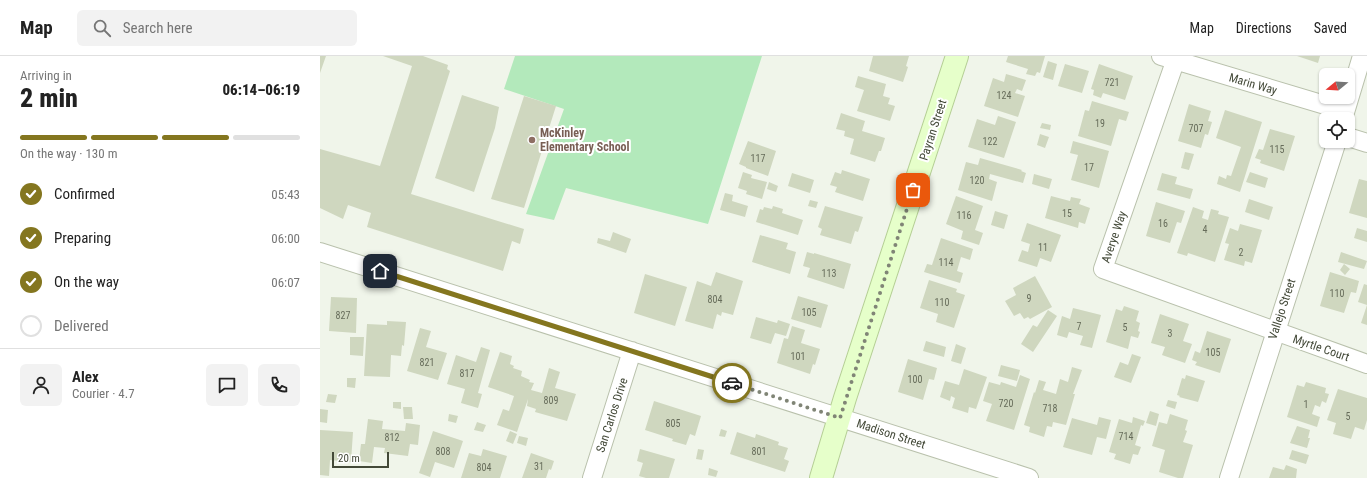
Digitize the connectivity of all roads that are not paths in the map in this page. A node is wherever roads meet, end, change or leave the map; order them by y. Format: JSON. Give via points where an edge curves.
{"nodes":[{"id":1,"x":957,"y":56,"type":"edge"},
{"id":2,"x":1362,"y":56,"type":"edge"},
{"id":3,"x":1171,"y":58,"type":"edge"},
{"id":4,"x":1335,"y":112,"type":"edge"},
{"id":5,"x":1345,"y":112,"type":"edge"},
{"id":6,"x":1355,"y":139,"type":"edge"},
{"id":7,"x":1367,"y":143,"type":"edge"},
{"id":8,"x":1334,"y":148,"type":"edge"},
{"id":9,"x":320,"y":252,"type":"edge"},
{"id":10,"x":1275,"y":331,"type":"junction"},
{"id":11,"x":632,"y":351,"type":"junction"},
{"id":12,"x":1367,"y":364,"type":"edge"},
{"id":13,"x":840,"y":418,"type":"junction"},
{"id":14,"x":592,"y":478,"type":"edge"},
{"id":15,"x":821,"y":478,"type":"edge"},
{"id":16,"x":1029,"y":478,"type":"edge"},
{"id":17,"x":1228,"y":478,"type":"edge"}],
"edges":[{"from":1,"to":13,"type":"main road","name":"Payran Street"},
{"from":2,"to":5,"type":"street"},
{"from":3,"to":4,"type":"street","name":"Marin Way"},
{"from":3,"to":10,"type":"street","name":"Averye Way","via":[[1103,269]]},
{"from":6,"to":7,"type":"street"},
{"from":8,"to":10,"type":"street","name":"Vallejo Street"},
{"from":9,"to":11,"type":"street","name":"Madison Street"},
{"from":10,"to":12,"type":"street","name":"Myrtle Court"},
{"from":10,"to":17,"type":"street","name":"Vallejo Street"},
{"from":11,"to":13,"type":"street","name":"Madison Street"},
{"from":11,"to":14,"type":"street","name":"San Carlos Drive"},
{"from":13,"to":15,"type":"main road","name":"Payran Street"},
{"from":13,"to":16,"type":"street","name":"Madison Street"}]}
